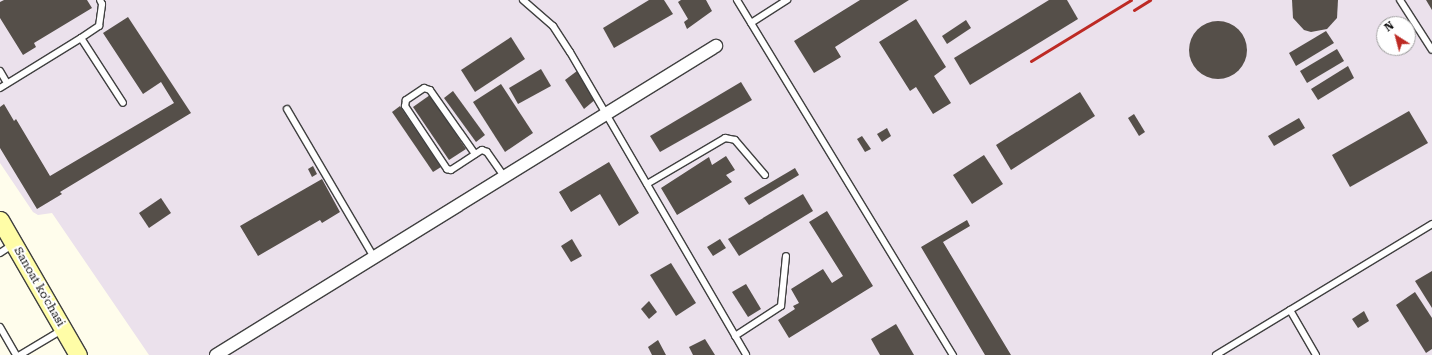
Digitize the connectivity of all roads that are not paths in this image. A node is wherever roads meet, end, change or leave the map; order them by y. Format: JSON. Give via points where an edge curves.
{"nodes":[{"id":1,"x":100,"y":0,"type":"edge"},
{"id":2,"x":523,"y":0,"type":"edge"},
{"id":3,"x":737,"y":0,"type":"edge"},
{"id":4,"x":788,"y":0,"type":"edge"},
{"id":5,"x":1400,"y":0,"type":"edge"},
{"id":6,"x":751,"y":23,"type":"junction"},
{"id":7,"x":82,"y":38,"type":"junction"},
{"id":8,"x":716,"y":46,"type":"dead end"},
{"id":9,"x":1432,"y":50,"type":"edge"},
{"id":10,"x":0,"y":71,"type":"edge"},
{"id":11,"x":7,"y":83,"type":"junction"},
{"id":12,"x":0,"y":88,"type":"edge"},
{"id":13,"x":123,"y":103,"type":"dead end"},
{"id":14,"x":287,"y":109,"type":"dead end"},
{"id":15,"x":606,"y":113,"type":"junction"},
{"id":16,"x":475,"y":154,"type":"junction"},
{"id":17,"x":766,"y":174,"type":"dead end"},
{"id":18,"x":504,"y":176,"type":"junction"},
{"id":19,"x":647,"y":184,"type":"junction"},
{"id":20,"x":0,"y":220,"type":"edge"},
{"id":21,"x":1432,"y":224,"type":"edge"},
{"id":22,"x":7,"y":248,"type":"edge"},
{"id":23,"x":786,"y":256,"type":"dead end"},
{"id":24,"x":374,"y":257,"type":"junction"},
{"id":25,"x":1290,"y":310,"type":"junction"},
{"id":26,"x":0,"y":327,"type":"edge"},
{"id":27,"x":64,"y":330,"type":"junction"},
{"id":28,"x":735,"y":336,"type":"junction"},
{"id":29,"x":16,"y":355,"type":"edge"},
{"id":30,"x":20,"y":355,"type":"edge"},
{"id":31,"x":78,"y":355,"type":"edge"},
{"id":32,"x":216,"y":355,"type":"edge"},
{"id":33,"x":746,"y":355,"type":"edge"},
{"id":34,"x":952,"y":355,"type":"edge"},
{"id":35,"x":1216,"y":355,"type":"edge"},
{"id":36,"x":1316,"y":355,"type":"edge"}],
"edges":[{"from":1,"to":7,"type":"lane","via":[[102,4],[99,26]]},
{"from":2,"to":15,"type":"lane","via":[[553,26]]},
{"from":3,"to":6,"type":"lane"},
{"from":4,"to":6,"type":"lane"},
{"from":5,"to":9,"type":"lane"},
{"from":6,"to":34,"type":"lane"},
{"from":7,"to":11,"type":"lane"},
{"from":7,"to":13,"type":"lane"},
{"from":8,"to":15,"type":"street"},
{"from":10,"to":11,"type":"lane"},
{"from":11,"to":12,"type":"lane"},
{"from":14,"to":24,"type":"lane"},
{"from":15,"to":18,"type":"street"},
{"from":15,"to":19,"type":"lane"},
{"from":16,"to":16,"type":"lane","via":[[451,170],[447,169],[405,106],[406,100],[424,88],[430,90]]},
{"from":16,"to":18,"type":"lane","via":[[482,150],[487,152]]},
{"from":17,"to":19,"type":"lane","via":[[735,140],[725,138]]},
{"from":18,"to":24,"type":"street"},
{"from":19,"to":28,"type":"lane"},
{"from":20,"to":22,"type":"street","name":"Sanoat ko'chasi"},
{"from":21,"to":25,"type":"lane"},
{"from":22,"to":27,"type":"street","name":"Sanoat ko'chasi"},
{"from":23,"to":28,"type":"lane","via":[[781,306]]},
{"from":24,"to":32,"type":"street"},
{"from":25,"to":35,"type":"lane"},
{"from":25,"to":36,"type":"lane"},
{"from":26,"to":29,"type":"lane"},
{"from":27,"to":30,"type":"lane"},
{"from":27,"to":31,"type":"street","name":"Sanoat ko'chasi"},
{"from":28,"to":33,"type":"lane"}]}
